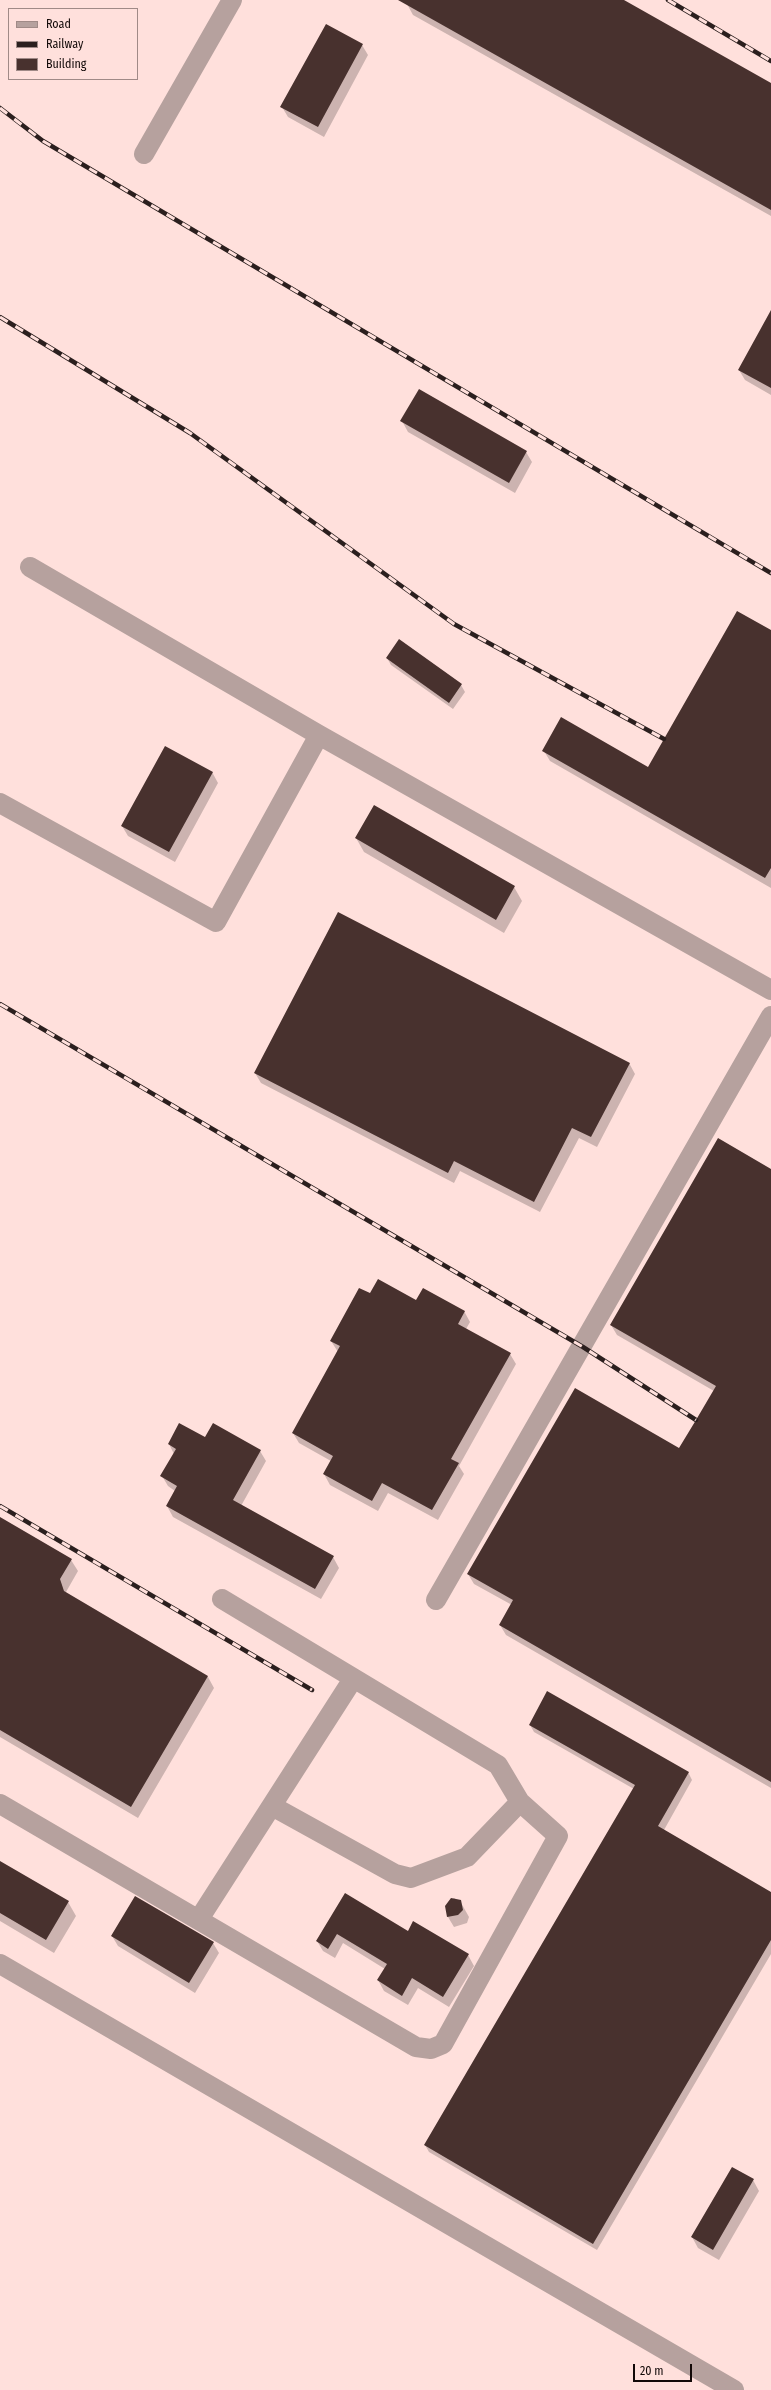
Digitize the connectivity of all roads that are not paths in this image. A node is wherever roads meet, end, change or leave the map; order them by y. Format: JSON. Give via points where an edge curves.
{"nodes":[{"id":1,"x":232,"y":0,"type":"edge"},
{"id":2,"x":144,"y":154,"type":"dead end"},
{"id":3,"x":30,"y":567,"type":"dead end"},
{"id":4,"x":319,"y":735,"type":"junction"},
{"id":5,"x":0,"y":803,"type":"edge"},
{"id":6,"x":771,"y":990,"type":"edge"},
{"id":7,"x":771,"y":1016,"type":"edge"},
{"id":8,"x":222,"y":1599,"type":"dead end"},
{"id":9,"x":436,"y":1600,"type":"dead end"},
{"id":10,"x":353,"y":1679,"type":"junction"},
{"id":11,"x":520,"y":1802,"type":"junction"},
{"id":12,"x":0,"y":1804,"type":"edge"},
{"id":13,"x":272,"y":1806,"type":"junction"},
{"id":14,"x":200,"y":1920,"type":"junction"},
{"id":15,"x":0,"y":1964,"type":"edge"},
{"id":16,"x":734,"y":2390,"type":"edge"}],
"edges":[{"from":1,"to":2,"type":"lane"},
{"from":3,"to":4,"type":"lane"},
{"from":4,"to":5,"type":"lane","via":[[216,922]]},
{"from":4,"to":6,"type":"lane"},
{"from":7,"to":9,"type":"lane"},
{"from":8,"to":10,"type":"lane"},
{"from":10,"to":11,"type":"lane","via":[[498,1765]]},
{"from":10,"to":13,"type":"lane"},
{"from":11,"to":13,"type":"lane","via":[[467,1857],[411,1878],[395,1874]]},
{"from":11,"to":14,"type":"lane","via":[[558,1836],[443,2044],[431,2049],[416,2047]]},
{"from":12,"to":14,"type":"lane"},
{"from":13,"to":14,"type":"lane"},
{"from":15,"to":16,"type":"lane"}]}
